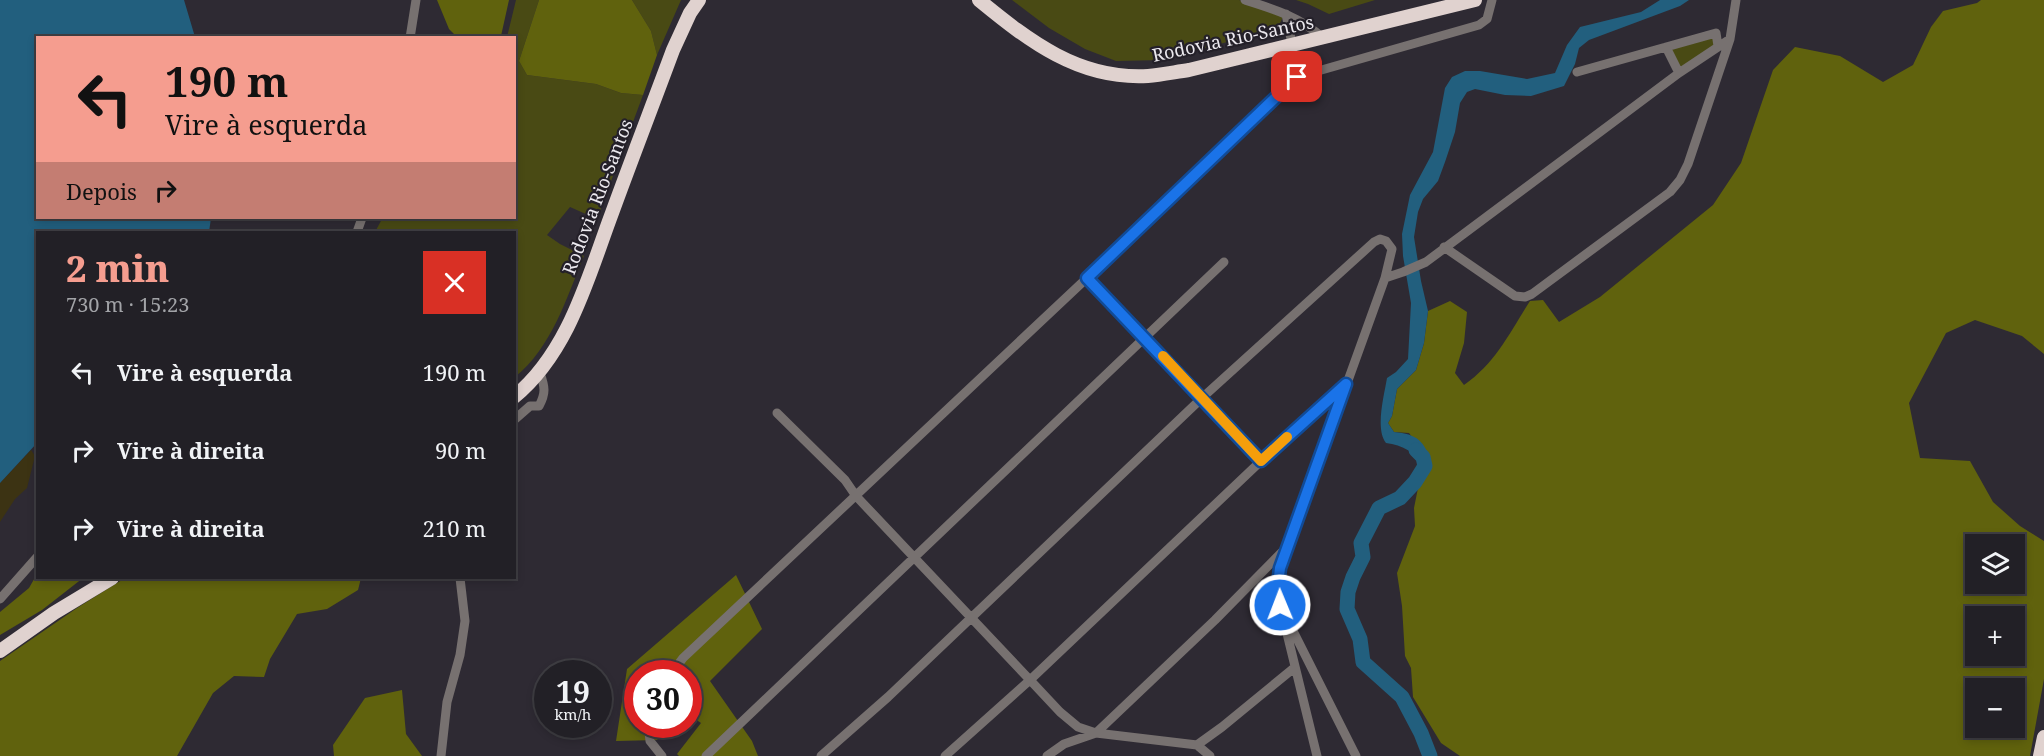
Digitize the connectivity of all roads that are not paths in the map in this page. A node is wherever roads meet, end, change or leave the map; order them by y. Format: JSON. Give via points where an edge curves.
{"nodes":[{"id":1,"x":416,"y":0,"type":"edge"},
{"id":2,"x":699,"y":0,"type":"edge"},
{"id":3,"x":979,"y":0,"type":"edge"},
{"id":4,"x":1245,"y":0,"type":"edge"},
{"id":5,"x":1475,"y":0,"type":"edge"},
{"id":6,"x":1492,"y":0,"type":"edge"},
{"id":7,"x":1736,"y":0,"type":"edge"},
{"id":8,"x":1286,"y":14,"type":"junction"},
{"id":9,"x":410,"y":36,"type":"edge"},
{"id":10,"x":1323,"y":38,"type":"junction"},
{"id":11,"x":1730,"y":39,"type":"junction"},
{"id":12,"x":1292,"y":44,"type":"junction"},
{"id":13,"x":1718,"y":46,"type":"junction"},
{"id":14,"x":1666,"y":47,"type":"junction"},
{"id":15,"x":1577,"y":72,"type":"dead end"},
{"id":16,"x":1679,"y":73,"type":"junction"},
{"id":17,"x":1444,"y":247,"type":"junction"},
{"id":18,"x":1224,"y":262,"type":"dead end"},
{"id":19,"x":1087,"y":278,"type":"junction"},
{"id":20,"x":1385,"y":278,"type":"junction"},
{"id":21,"x":1145,"y":337,"type":"junction"},
{"id":22,"x":540,"y":373,"type":"junction"},
{"id":23,"x":1346,"y":384,"type":"junction"},
{"id":24,"x":516,"y":395,"type":"edge"},
{"id":25,"x":1203,"y":398,"type":"junction"},
{"id":26,"x":777,"y":412,"type":"dead end"},
{"id":27,"x":516,"y":418,"type":"edge"},
{"id":28,"x":1261,"y":461,"type":"junction"},
{"id":29,"x":856,"y":496,"type":"junction"},
{"id":30,"x":1287,"y":548,"type":"junction"},
{"id":31,"x":915,"y":557,"type":"junction"},
{"id":32,"x":36,"y":558,"type":"edge"},
{"id":33,"x":110,"y":579,"type":"edge"},
{"id":34,"x":460,"y":579,"type":"edge"},
{"id":35,"x":0,"y":599,"type":"edge"},
{"id":36,"x":1280,"y":605,"type":"junction"},
{"id":37,"x":973,"y":618,"type":"junction"},
{"id":38,"x":0,"y":651,"type":"edge"},
{"id":39,"x":682,"y":660,"type":"edge"},
{"id":40,"x":1294,"y":668,"type":"junction"},
{"id":41,"x":1030,"y":680,"type":"junction"},
{"id":42,"x":1096,"y":733,"type":"junction"},
{"id":43,"x":2044,"y":737,"type":"edge"},
{"id":44,"x":650,"y":738,"type":"edge"},
{"id":45,"x":1197,"y":745,"type":"junction"},
{"id":46,"x":441,"y":756,"type":"edge"},
{"id":47,"x":662,"y":756,"type":"edge"},
{"id":48,"x":706,"y":756,"type":"edge"},
{"id":49,"x":821,"y":756,"type":"edge"},
{"id":50,"x":945,"y":756,"type":"edge"},
{"id":51,"x":1047,"y":756,"type":"edge"},
{"id":52,"x":1210,"y":756,"type":"edge"},
{"id":53,"x":1317,"y":756,"type":"edge"},
{"id":54,"x":1356,"y":756,"type":"edge"},
{"id":55,"x":2040,"y":756,"type":"edge"}],
"edges":[{"from":1,"to":9,"type":"street"},
{"from":2,"to":22,"type":"highway","name":"Rodovia Rio-Santos","via":[[673,50],[580,298],[556,350]]},
{"from":3,"to":12,"type":"highway","name":"Rodovia Rio-Santos","via":[[1063,60],[1121,75],[1189,70]]},
{"from":4,"to":8,"type":"street"},
{"from":5,"to":10,"type":"highway","name":"Rodovia Rio-Santos"},
{"from":6,"to":19,"type":"street","via":[[1486,19],[1479,25],[1297,77]]},
{"from":7,"to":11,"type":"street"},
{"from":8,"to":10,"type":"street"},
{"from":8,"to":12,"type":"street"},
{"from":10,"to":12,"type":"highway","name":"Rodovia Rio-Santos"},
{"from":11,"to":13,"type":"street"},
{"from":11,"to":17,"type":"street","via":[[1680,180],[1670,192],[1532,294],[1515,296]]},
{"from":13,"to":14,"type":"street","via":[[1716,33]]},
{"from":13,"to":16,"type":"street"},
{"from":14,"to":15,"type":"street"},
{"from":14,"to":16,"type":"street"},
{"from":16,"to":17,"type":"street"},
{"from":17,"to":20,"type":"street","via":[[1426,262]]},
{"from":18,"to":21,"type":"street"},
{"from":19,"to":21,"type":"street"},
{"from":19,"to":29,"type":"street"},
{"from":20,"to":23,"type":"street"},
{"from":20,"to":25,"type":"street","via":[[1392,249],[1380,239]]},
{"from":21,"to":25,"type":"street"},
{"from":21,"to":31,"type":"street"},
{"from":22,"to":24,"type":"highway","name":"Rodovia Rio-Santos"},
{"from":22,"to":27,"type":"street","via":[[545,394],[539,406],[530,406]]},
{"from":23,"to":28,"type":"street"},
{"from":23,"to":30,"type":"street"},
{"from":25,"to":28,"type":"street"},
{"from":25,"to":37,"type":"street"},
{"from":26,"to":29,"type":"street"},
{"from":28,"to":41,"type":"street"},
{"from":29,"to":31,"type":"street"},
{"from":29,"to":39,"type":"street"},
{"from":30,"to":36,"type":"street","via":[[1280,568]]},
{"from":30,"to":42,"type":"street"},
{"from":31,"to":37,"type":"street"},
{"from":31,"to":48,"type":"street"},
{"from":32,"to":35,"type":"street"},
{"from":33,"to":38,"type":"highway"},
{"from":34,"to":46,"type":"street","via":[[464,628],[447,702]]},
{"from":36,"to":40,"type":"street"},
{"from":36,"to":54,"type":"street"},
{"from":37,"to":41,"type":"street"},
{"from":37,"to":49,"type":"street"},
{"from":40,"to":45,"type":"street"},
{"from":40,"to":53,"type":"street"},
{"from":41,"to":42,"type":"street","via":[[1078,728]]},
{"from":41,"to":50,"type":"street"},
{"from":42,"to":45,"type":"street"},
{"from":42,"to":51,"type":"street","via":[[1064,744]]},
{"from":43,"to":55,"type":"highway"},
{"from":44,"to":47,"type":"street"},
{"from":45,"to":52,"type":"street"}]}
